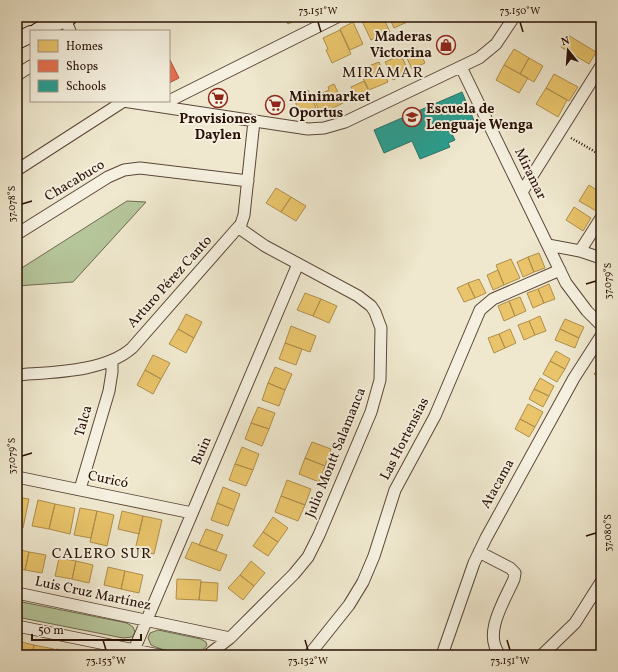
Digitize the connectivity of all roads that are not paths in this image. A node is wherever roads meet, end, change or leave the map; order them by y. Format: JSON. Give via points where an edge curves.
{"nodes":[{"id":1,"x":337,"y":17,"type":"edge"},
{"id":2,"x":514,"y":17,"type":"edge"},
{"id":3,"x":68,"y":22,"type":"edge"},
{"id":4,"x":41,"y":30,"type":"edge"},
{"id":5,"x":30,"y":34,"type":"edge"},
{"id":6,"x":17,"y":41,"type":"edge"},
{"id":7,"x":601,"y":66,"type":"edge"},
{"id":8,"x":30,"y":67,"type":"edge"},
{"id":9,"x":461,"y":67,"type":"junction"},
{"id":10,"x":17,"y":75,"type":"edge"},
{"id":11,"x":170,"y":100,"type":"edge"},
{"id":12,"x":122,"y":102,"type":"edge"},
{"id":13,"x":131,"y":102,"type":"edge"},
{"id":14,"x":167,"y":102,"type":"edge"},
{"id":15,"x":158,"y":106,"type":"junction"},
{"id":16,"x":254,"y":121,"type":"junction"},
{"id":17,"x":17,"y":170,"type":"edge"},
{"id":18,"x":248,"y":181,"type":"junction"},
{"id":19,"x":522,"y":192,"type":"junction"},
{"id":20,"x":601,"y":218,"type":"edge"},
{"id":21,"x":239,"y":228,"type":"junction"},
{"id":22,"x":17,"y":234,"type":"edge"},
{"id":23,"x":548,"y":245,"type":"junction"},
{"id":24,"x":580,"y":251,"type":"junction"},
{"id":25,"x":601,"y":258,"type":"edge"},
{"id":26,"x":298,"y":264,"type":"junction"},
{"id":27,"x":560,"y":270,"type":"junction"},
{"id":28,"x":601,"y":325,"type":"edge"},
{"id":29,"x":601,"y":336,"type":"edge"},
{"id":30,"x":112,"y":360,"type":"junction"},
{"id":31,"x":17,"y":375,"type":"edge"},
{"id":32,"x":17,"y":477,"type":"edge"},
{"id":33,"x":80,"y":489,"type":"junction"},
{"id":34,"x":192,"y":513,"type":"junction"},
{"id":35,"x":479,"y":552,"type":"junction"},
{"id":36,"x":601,"y":582,"type":"edge"},
{"id":37,"x":17,"y":593,"type":"edge"},
{"id":38,"x":146,"y":620,"type":"junction"},
{"id":39,"x":17,"y":626,"type":"edge"},
{"id":40,"x":230,"y":638,"type":"junction"},
{"id":41,"x":134,"y":650,"type":"junction"},
{"id":42,"x":160,"y":655,"type":"edge"},
{"id":43,"x":208,"y":655,"type":"edge"},
{"id":44,"x":309,"y":655,"type":"edge"},
{"id":45,"x":442,"y":655,"type":"edge"},
{"id":46,"x":500,"y":655,"type":"edge"},
{"id":47,"x":542,"y":655,"type":"edge"}],
"edges":[{"from":1,"to":11,"type":"street"},
{"from":2,"to":9,"type":"street","via":[[489,51]]},
{"from":3,"to":4,"type":"main road"},
{"from":5,"to":6,"type":"main road"},
{"from":7,"to":19,"type":"street"},
{"from":8,"to":10,"type":"street"},
{"from":9,"to":16,"type":"street","via":[[335,126],[308,129]]},
{"from":9,"to":19,"type":"street","name":"Miramar"},
{"from":12,"to":17,"type":"street"},
{"from":13,"to":15,"type":"street"},
{"from":14,"to":15,"type":"street"},
{"from":15,"to":16,"type":"street"},
{"from":16,"to":18,"type":"street","name":"Arturo Pérez Canto"},
{"from":18,"to":21,"type":"street","name":"Arturo Pérez Canto","via":[[244,215]]},
{"from":18,"to":22,"type":"street","name":"Chacabuco","via":[[140,168],[124,170],[108,177]]},
{"from":19,"to":23,"type":"street","name":"Miramar"},
{"from":20,"to":24,"type":"street"},
{"from":21,"to":26,"type":"street","name":"Julio Montt Salamanca","via":[[256,241]]},
{"from":21,"to":30,"type":"street","name":"Arturo Pérez Canto","via":[[132,348]]},
{"from":23,"to":24,"type":"street"},
{"from":23,"to":27,"type":"street","name":"Miramar"},
{"from":24,"to":25,"type":"street"},
{"from":26,"to":34,"type":"street","name":"Buin"},
{"from":26,"to":40,"type":"street","name":"Julio Montt Salamanca","via":[[364,300],[375,312],[382,336],[379,385],[373,407],[314,546],[294,574]]},
{"from":27,"to":28,"type":"street","name":"Miramar","via":[[581,304]]},
{"from":27,"to":44,"type":"street","name":"Las Hortensias","via":[[493,299],[480,310],[435,416],[395,490],[363,582],[349,605]]},
{"from":29,"to":35,"type":"street","name":"Atacama","via":[[574,378]]},
{"from":30,"to":31,"type":"street","name":"Arturo Pérez Canto","via":[[75,369]]},
{"from":30,"to":33,"type":"street","name":"Talca","via":[[109,391]]},
{"from":32,"to":33,"type":"street","name":"Curicó"},
{"from":33,"to":34,"type":"street","name":"Curicó"},
{"from":34,"to":38,"type":"street","name":"Buin"},
{"from":35,"to":45,"type":"street","name":"Atacama"},
{"from":35,"to":46,"type":"street","via":[[510,568],[514,573],[514,579],[494,627],[494,643]]},
{"from":36,"to":47,"type":"street","via":[[575,623]]},
{"from":37,"to":38,"type":"street","name":"Luis Cruz Martínez"},
{"from":38,"to":40,"type":"street","name":"Luis Cruz Martínez"},
{"from":38,"to":41,"type":"street","name":"Buin"},
{"from":39,"to":41,"type":"street"},
{"from":40,"to":43,"type":"street"},
{"from":41,"to":42,"type":"street"}]}
